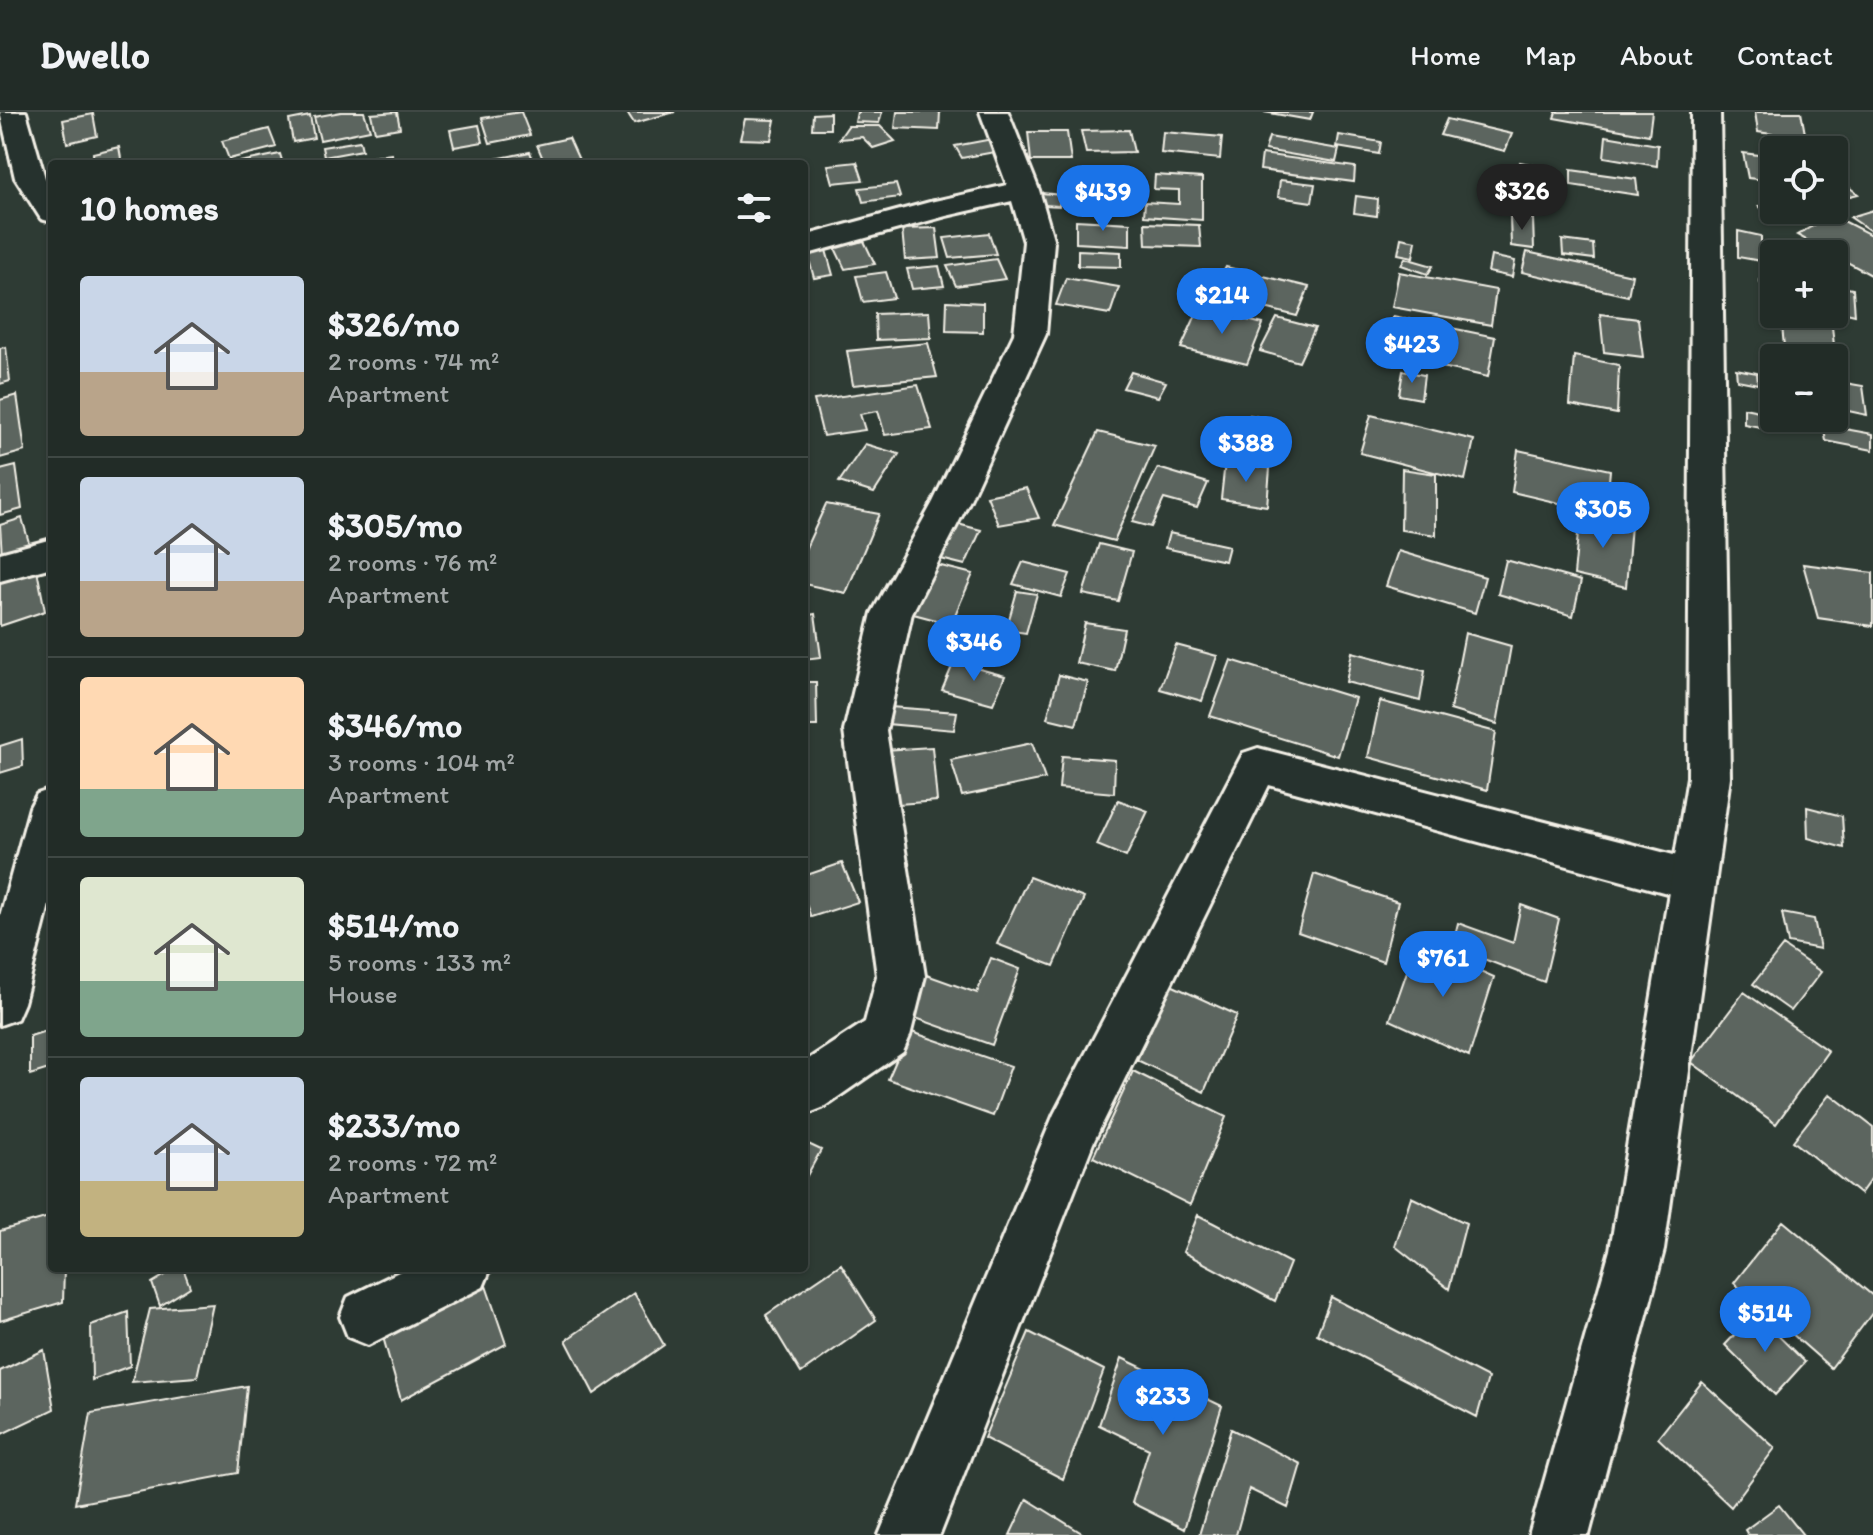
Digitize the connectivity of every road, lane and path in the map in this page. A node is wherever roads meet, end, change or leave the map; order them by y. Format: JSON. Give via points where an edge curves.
{"nodes":[{"id":1,"x":12,"y":112,"type":"edge"},
{"id":2,"x":994,"y":112,"type":"edge"},
{"id":3,"x":1706,"y":112,"type":"edge"},
{"id":4,"x":1024,"y":190,"type":"junction"},
{"id":5,"x":48,"y":207,"type":"edge"},
{"id":6,"x":808,"y":245,"type":"edge"},
{"id":7,"x":48,"y":554,"type":"edge"},
{"id":8,"x":0,"y":567,"type":"edge"},
{"id":9,"x":48,"y":822,"type":"edge"},
{"id":10,"x":1693,"y":880,"type":"junction"},
{"id":11,"x":0,"y":1003,"type":"edge"},
{"id":12,"x":808,"y":1088,"type":"edge"},
{"id":13,"x":456,"y":1272,"type":"edge"},
{"id":14,"x":368,"y":1317,"type":"dead end"},
{"id":15,"x":909,"y":1535,"type":"edge"},
{"id":16,"x":1559,"y":1535,"type":"edge"}],
"edges":[{"from":1,"to":5,"type":"street","via":[[30,178]]},
{"from":2,"to":4,"type":"street"},
{"from":3,"to":10,"type":"street","via":[[1709,777]]},
{"from":4,"to":6,"type":"street"},
{"from":4,"to":12,"type":"street","via":[[1039,242],[1030,334],[892,613],[865,731],[901,976],[886,1036]]},
{"from":7,"to":8,"type":"street"},
{"from":9,"to":11,"type":"street"},
{"from":10,"to":15,"type":"street","via":[[1258,765],[1072,1132]]},
{"from":10,"to":16,"type":"street","via":[[1637,1250]]},
{"from":13,"to":14,"type":"street"}]}
